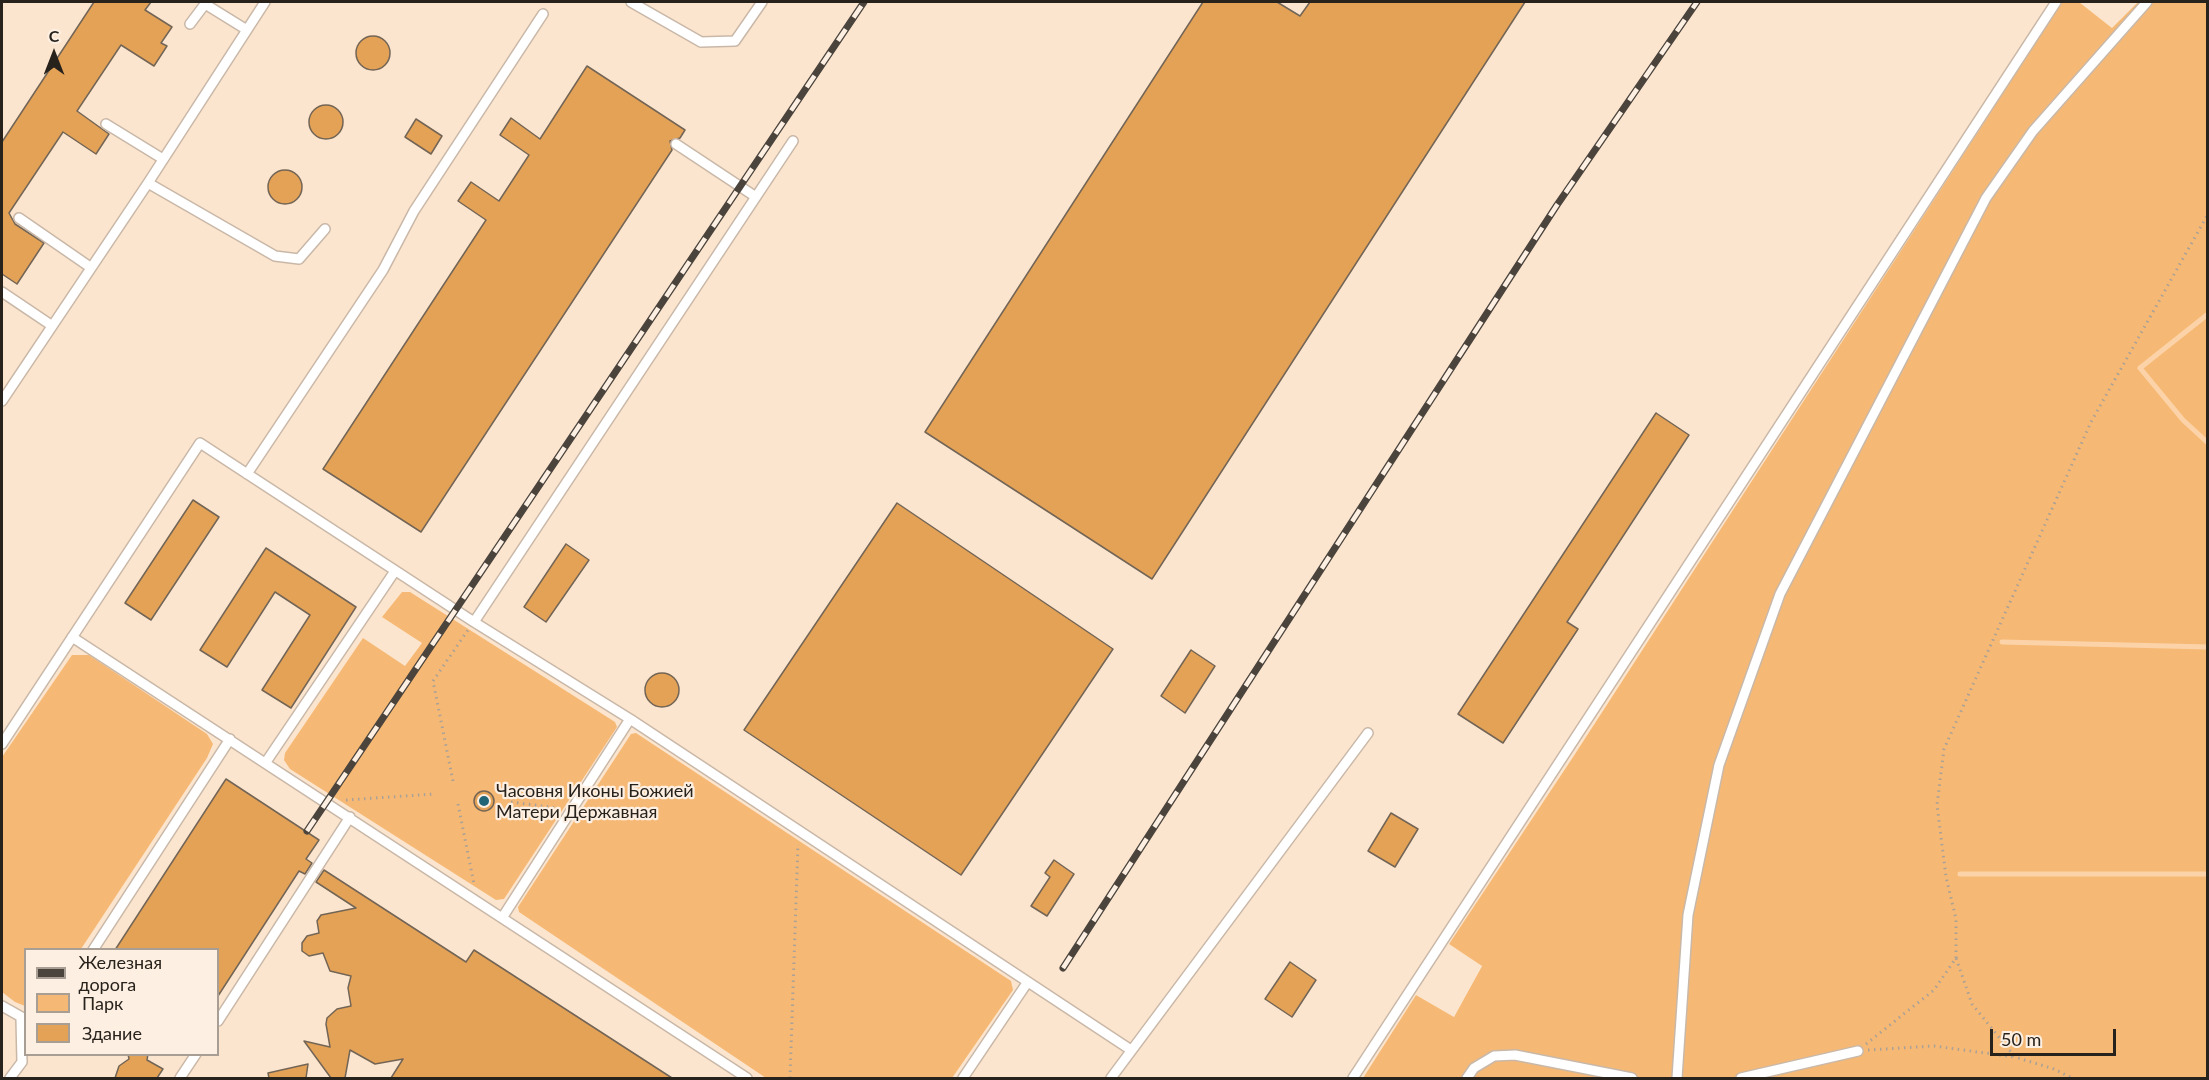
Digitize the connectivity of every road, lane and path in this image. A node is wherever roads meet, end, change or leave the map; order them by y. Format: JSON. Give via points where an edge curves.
{"nodes":[{"id":1,"x":265,"y":2,"type":"edge"},
{"id":2,"x":631,"y":2,"type":"edge"},
{"id":3,"x":762,"y":2,"type":"edge"},
{"id":4,"x":2056,"y":2,"type":"edge"},
{"id":5,"x":2147,"y":2,"type":"edge"},
{"id":6,"x":543,"y":14,"type":"dead end"},
{"id":7,"x":190,"y":24,"type":"dead end"},
{"id":8,"x":247,"y":30,"type":"junction"},
{"id":9,"x":106,"y":124,"type":"dead end"},
{"id":10,"x":793,"y":141,"type":"dead end"},
{"id":11,"x":676,"y":144,"type":"dead end"},
{"id":12,"x":163,"y":159,"type":"junction"},
{"id":13,"x":148,"y":183,"type":"junction"},
{"id":14,"x":756,"y":197,"type":"junction"},
{"id":15,"x":2208,"y":214,"type":"edge"},
{"id":16,"x":20,"y":219,"type":"dead end"},
{"id":17,"x":325,"y":229,"type":"dead end"},
{"id":18,"x":90,"y":267,"type":"junction"},
{"id":19,"x":2,"y":292,"type":"edge"},
{"id":20,"x":51,"y":325,"type":"junction"},
{"id":21,"x":2,"y":401,"type":"edge"},
{"id":22,"x":247,"y":474,"type":"junction"},
{"id":23,"x":395,"y":571,"type":"junction"},
{"id":24,"x":474,"y":622,"type":"junction"},
{"id":25,"x":72,"y":637,"type":"junction"},
{"id":26,"x":630,"y":719,"type":"junction"},
{"id":27,"x":1368,"y":733,"type":"dead end"},
{"id":28,"x":230,"y":739,"type":"junction"},
{"id":29,"x":2,"y":744,"type":"edge"},
{"id":30,"x":266,"y":762,"type":"junction"},
{"id":31,"x":453,"y":781,"type":"dead end"},
{"id":32,"x":434,"y":794,"type":"dead end"},
{"id":33,"x":511,"y":801,"type":"dead end"},
{"id":34,"x":326,"y":802,"type":"junction"},
{"id":35,"x":458,"y":804,"type":"dead end"},
{"id":36,"x":571,"y":810,"type":"junction"},
{"id":37,"x":350,"y":818,"type":"junction"},
{"id":38,"x":798,"y":830,"type":"junction"},
{"id":39,"x":477,"y":901,"type":"junction"},
{"id":40,"x":502,"y":918,"type":"junction"},
{"id":41,"x":94,"y":948,"type":"edge"},
{"id":42,"x":1956,"y":958,"type":"junction"},
{"id":43,"x":1027,"y":983,"type":"junction"},
{"id":44,"x":2,"y":1006,"type":"edge"},
{"id":45,"x":23,"y":1019,"type":"edge"},
{"id":46,"x":219,"y":1019,"type":"edge"},
{"id":47,"x":1131,"y":1050,"type":"junction"},
{"id":48,"x":1858,"y":1051,"type":"junction"},
{"id":49,"x":195,"y":1056,"type":"edge"},
{"id":50,"x":2015,"y":1057,"type":"junction"},
{"id":51,"x":1591,"y":1075,"type":"edge"},
{"id":52,"x":10,"y":1078,"type":"edge"},
{"id":53,"x":180,"y":1078,"type":"edge"},
{"id":54,"x":747,"y":1078,"type":"edge"},
{"id":55,"x":790,"y":1078,"type":"edge"},
{"id":56,"x":963,"y":1078,"type":"edge"},
{"id":57,"x":1111,"y":1078,"type":"edge"},
{"id":58,"x":1353,"y":1078,"type":"edge"},
{"id":59,"x":1467,"y":1078,"type":"edge"},
{"id":60,"x":1632,"y":1078,"type":"edge"},
{"id":61,"x":1677,"y":1078,"type":"edge"},
{"id":62,"x":1740,"y":1078,"type":"edge"},
{"id":63,"x":2072,"y":1078,"type":"edge"}],
"edges":[{"from":1,"to":8,"type":"lane"},
{"from":2,"to":3,"type":"lane","via":[[701,42],[735,41]]},
{"from":4,"to":58,"type":"lane"},
{"from":5,"to":61,"type":"lane","via":[[2033,131],[1986,198],[1780,594],[1719,765],[1688,915]]},
{"from":6,"to":22,"type":"lane","via":[[414,212],[383,270]]},
{"from":7,"to":8,"type":"lane","via":[[205,4]]},
{"from":8,"to":12,"type":"lane"},
{"from":9,"to":12,"type":"lane"},
{"from":10,"to":14,"type":"lane"},
{"from":11,"to":14,"type":"lane"},
{"from":12,"to":13,"type":"lane"},
{"from":13,"to":17,"type":"lane","via":[[275,256],[299,259]]},
{"from":13,"to":18,"type":"lane"},
{"from":14,"to":24,"type":"lane"},
{"from":15,"to":42,"type":"path","via":[[2091,422],[1944,749],[1937,805],[1956,919]]},
{"from":16,"to":18,"type":"lane"},
{"from":18,"to":20,"type":"lane"},
{"from":19,"to":20,"type":"lane"},
{"from":20,"to":21,"type":"lane"},
{"from":22,"to":23,"type":"lane"},
{"from":22,"to":25,"type":"lane","via":[[200,443]]},
{"from":23,"to":24,"type":"lane"},
{"from":23,"to":30,"type":"lane"},
{"from":24,"to":26,"type":"lane"},
{"from":24,"to":31,"type":"path","via":[[433,681]]},
{"from":25,"to":28,"type":"lane"},
{"from":25,"to":29,"type":"lane"},
{"from":26,"to":36,"type":"lane"},
{"from":26,"to":38,"type":"lane"},
{"from":27,"to":47,"type":"lane"},
{"from":28,"to":30,"type":"lane"},
{"from":28,"to":41,"type":"lane"},
{"from":30,"to":34,"type":"lane"},
{"from":32,"to":34,"type":"path"},
{"from":33,"to":36,"type":"path"},
{"from":34,"to":37,"type":"lane"},
{"from":35,"to":39,"type":"path"},
{"from":36,"to":40,"type":"lane"},
{"from":37,"to":39,"type":"lane"},
{"from":37,"to":46,"type":"lane"},
{"from":38,"to":43,"type":"lane"},
{"from":38,"to":55,"type":"path"},
{"from":39,"to":40,"type":"lane"},
{"from":40,"to":54,"type":"lane"},
{"from":42,"to":48,"type":"path","via":[[1934,990]]},
{"from":42,"to":50,"type":"path","via":[[1972,1004]]},
{"from":43,"to":47,"type":"lane"},
{"from":43,"to":56,"type":"lane"},
{"from":44,"to":45,"type":"lane"},
{"from":45,"to":52,"type":"lane","via":[[22,1062]]},
{"from":47,"to":57,"type":"lane"},
{"from":48,"to":50,"type":"path","via":[[1934,1046]]},
{"from":48,"to":62,"type":"lane"},
{"from":49,"to":53,"type":"lane"},
{"from":50,"to":63,"type":"path"},
{"from":51,"to":59,"type":"lane","via":[[1515,1055],[1494,1056],[1474,1068]]},
{"from":51,"to":60,"type":"lane"}]}
